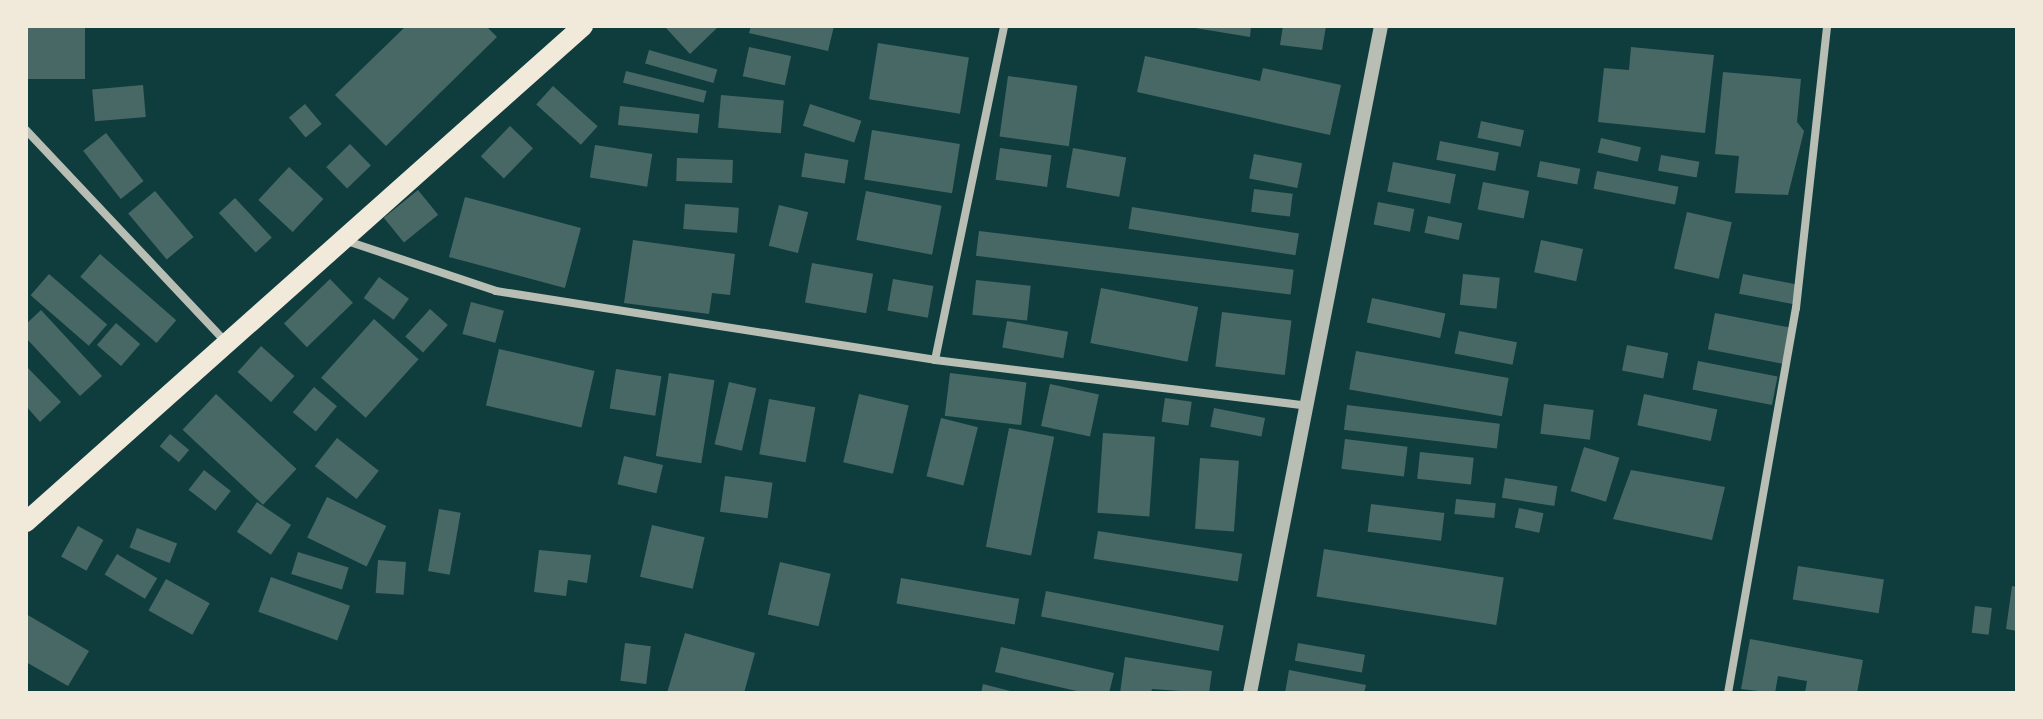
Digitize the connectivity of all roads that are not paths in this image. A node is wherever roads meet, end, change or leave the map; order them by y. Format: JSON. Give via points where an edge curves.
{"nodes":[{"id":1,"x":583,"y":26,"type":"edge"},
{"id":2,"x":1004,"y":26,"type":"edge"},
{"id":3,"x":1381,"y":26,"type":"edge"},
{"id":4,"x":1827,"y":26,"type":"edge"},
{"id":5,"x":26,"y":130,"type":"edge"},
{"id":6,"x":343,"y":239,"type":"junction"},
{"id":7,"x":227,"y":343,"type":"junction"},
{"id":8,"x":935,"y":360,"type":"junction"},
{"id":9,"x":1307,"y":406,"type":"junction"},
{"id":10,"x":26,"y":522,"type":"edge"},
{"id":11,"x":1250,"y":693,"type":"edge"},
{"id":12,"x":1728,"y":693,"type":"edge"}],
"edges":[{"from":1,"to":6,"type":"main road"},
{"from":2,"to":8,"type":"street"},
{"from":3,"to":9,"type":"street"},
{"from":4,"to":12,"type":"street","via":[[1796,308]]},
{"from":5,"to":7,"type":"street"},
{"from":6,"to":7,"type":"main road"},
{"from":6,"to":8,"type":"street","via":[[496,291]]},
{"from":7,"to":10,"type":"main road"},
{"from":8,"to":9,"type":"street"},
{"from":9,"to":11,"type":"street"}]}
